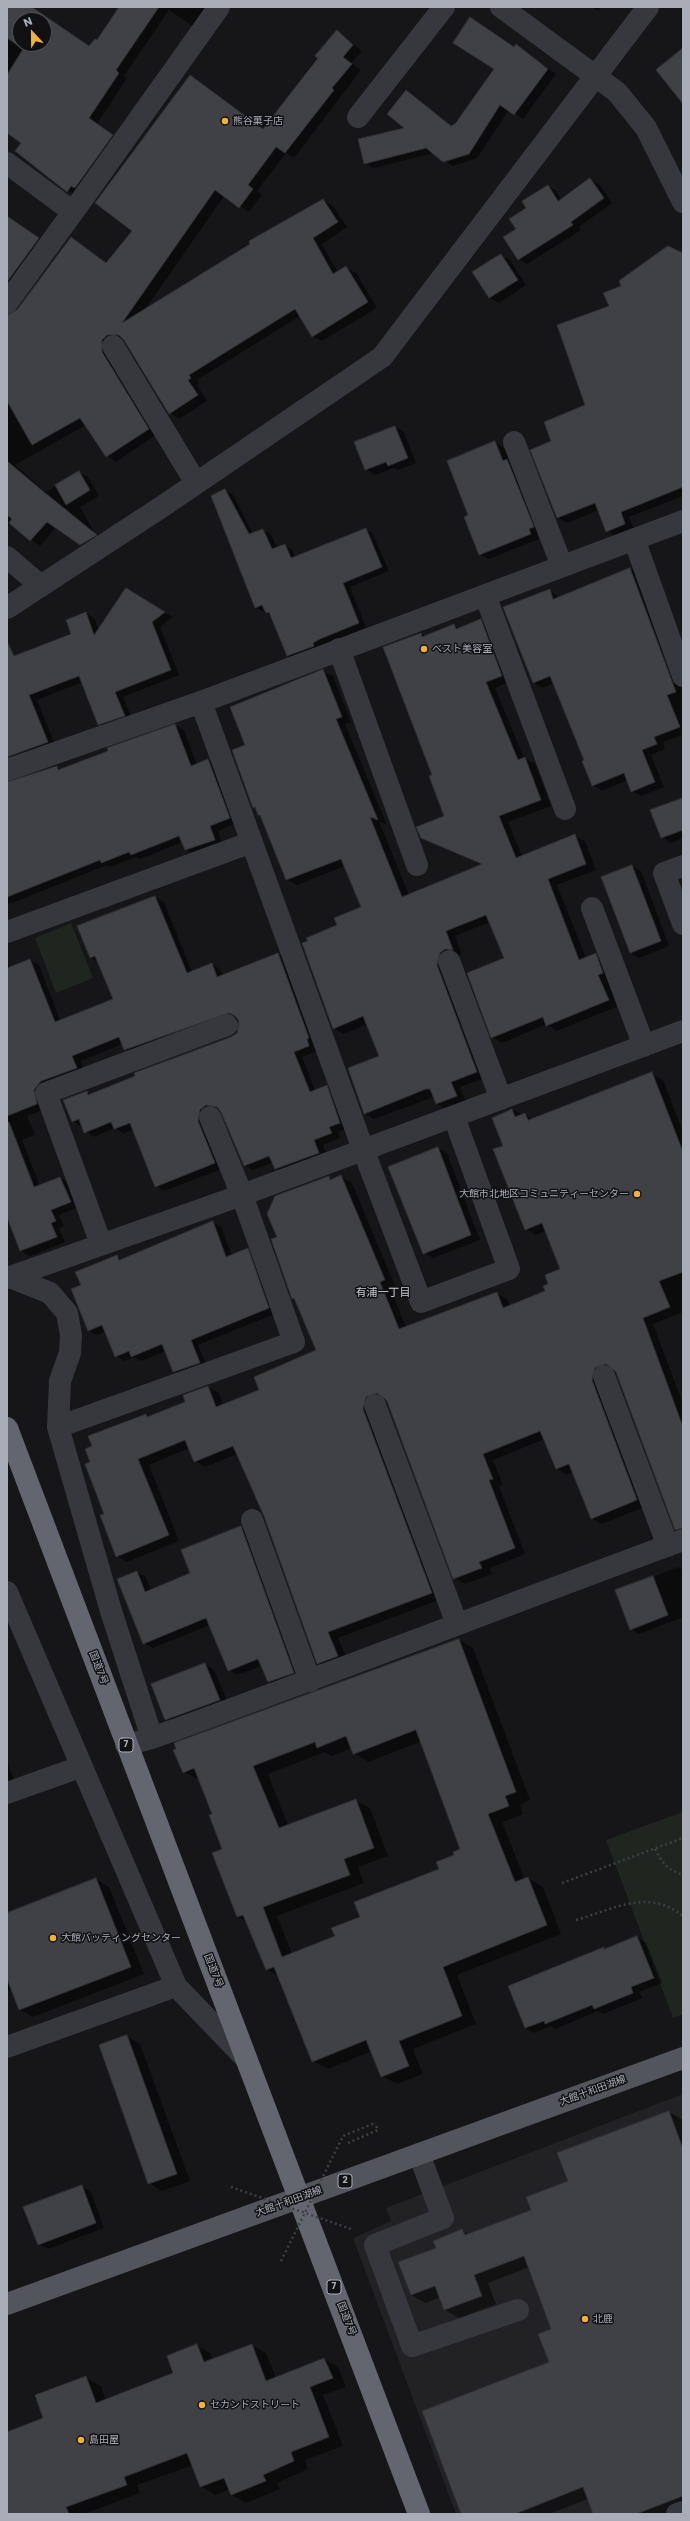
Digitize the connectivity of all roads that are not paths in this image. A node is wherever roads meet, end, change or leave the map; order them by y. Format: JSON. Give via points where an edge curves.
{"nodes":[{"id":1,"x":219,"y":7,"type":"edge"},
{"id":2,"x":444,"y":7,"type":"edge"},
{"id":3,"x":501,"y":7,"type":"edge"},
{"id":4,"x":648,"y":7,"type":"edge"},
{"id":5,"x":596,"y":77,"type":"junction"},
{"id":6,"x":358,"y":117,"type":"dead end"},
{"id":7,"x":7,"y":164,"type":"edge"},
{"id":8,"x":683,"y":202,"type":"edge"},
{"id":9,"x":72,"y":212,"type":"junction"},
{"id":10,"x":7,"y":304,"type":"edge"},
{"id":11,"x":112,"y":346,"type":"dead end"},
{"id":12,"x":514,"y":442,"type":"dead end"},
{"id":13,"x":196,"y":483,"type":"junction"},
{"id":14,"x":683,"y":521,"type":"edge"},
{"id":15,"x":634,"y":539,"type":"junction"},
{"id":16,"x":7,"y":557,"type":"edge"},
{"id":17,"x":562,"y":566,"type":"junction"},
{"id":18,"x":41,"y":586,"type":"junction"},
{"id":19,"x":486,"y":594,"type":"junction"},
{"id":20,"x":7,"y":608,"type":"edge"},
{"id":21,"x":339,"y":649,"type":"junction"},
{"id":22,"x":683,"y":676,"type":"edge"},
{"id":23,"x":201,"y":702,"type":"junction"},
{"id":24,"x":7,"y":770,"type":"edge"},
{"id":25,"x":565,"y":809,"type":"dead end"},
{"id":26,"x":252,"y":842,"type":"junction"},
{"id":27,"x":417,"y":865,"type":"dead end"},
{"id":28,"x":683,"y":866,"type":"edge"},
{"id":29,"x":592,"y":908,"type":"dead end"},
{"id":30,"x":683,"y":924,"type":"edge"},
{"id":31,"x":7,"y":932,"type":"edge"},
{"id":32,"x":448,"y":961,"type":"dead end"},
{"id":33,"x":227,"y":1025,"type":"dead end"},
{"id":34,"x":683,"y":1031,"type":"edge"},
{"id":35,"x":644,"y":1046,"type":"junction"},
{"id":36,"x":501,"y":1099,"type":"junction"},
{"id":37,"x":454,"y":1116,"type":"junction"},
{"id":38,"x":210,"y":1118,"type":"dead end"},
{"id":39,"x":363,"y":1149,"type":"junction"},
{"id":40,"x":242,"y":1195,"type":"junction"},
{"id":41,"x":101,"y":1244,"type":"junction"},
{"id":42,"x":8,"y":1274,"type":"edge"},
{"id":43,"x":604,"y":1376,"type":"dead end"},
{"id":44,"x":375,"y":1405,"type":"dead end"},
{"id":45,"x":58,"y":1427,"type":"junction"},
{"id":46,"x":7,"y":1428,"type":"edge"},
{"id":47,"x":252,"y":1520,"type":"dead end"},
{"id":48,"x":676,"y":1543,"type":"edge"},
{"id":49,"x":7,"y":1592,"type":"edge"},
{"id":50,"x":457,"y":1624,"type":"junction"},
{"id":51,"x":310,"y":1681,"type":"junction"},
{"id":52,"x":152,"y":1738,"type":"junction"},
{"id":53,"x":126,"y":1745,"type":"junction"},
{"id":54,"x":80,"y":1767,"type":"junction"},
{"id":55,"x":7,"y":1793,"type":"edge"},
{"id":56,"x":176,"y":1986,"type":"junction"},
{"id":57,"x":7,"y":2047,"type":"edge"},
{"id":58,"x":683,"y":2058,"type":"edge"},
{"id":59,"x":247,"y":2060,"type":"junction"},
{"id":60,"x":419,"y":2154,"type":"junction"},
{"id":61,"x":303,"y":2205,"type":"junction"},
{"id":62,"x":7,"y":2304,"type":"edge"},
{"id":63,"x":518,"y":2310,"type":"dead end"},
{"id":64,"x":683,"y":2512,"type":"edge"},
{"id":65,"x":420,"y":2514,"type":"edge"},
{"id":66,"x":677,"y":2514,"type":"edge"}],
"edges":[{"from":1,"to":9,"type":"street"},
{"from":2,"to":6,"type":"street"},
{"from":3,"to":5,"type":"street"},
{"from":4,"to":5,"type":"street"},
{"from":5,"to":8,"type":"street","via":[[617,92],[646,128]]},
{"from":5,"to":13,"type":"street","via":[[382,357]]},
{"from":7,"to":9,"type":"street"},
{"from":9,"to":10,"type":"street"},
{"from":11,"to":13,"type":"street"},
{"from":12,"to":17,"type":"street"},
{"from":13,"to":18,"type":"street"},
{"from":14,"to":15,"type":"street"},
{"from":15,"to":17,"type":"street"},
{"from":15,"to":22,"type":"street"},
{"from":16,"to":18,"type":"street"},
{"from":17,"to":19,"type":"street"},
{"from":18,"to":20,"type":"street"},
{"from":19,"to":21,"type":"street"},
{"from":19,"to":25,"type":"street"},
{"from":21,"to":23,"type":"street"},
{"from":21,"to":27,"type":"street"},
{"from":23,"to":24,"type":"street"},
{"from":23,"to":26,"type":"street"},
{"from":26,"to":31,"type":"street"},
{"from":26,"to":39,"type":"street"},
{"from":28,"to":30,"type":"street","via":[[664,873]]},
{"from":29,"to":35,"type":"street"},
{"from":32,"to":36,"type":"street"},
{"from":33,"to":41,"type":"street","via":[[46,1093]]},
{"from":34,"to":35,"type":"street"},
{"from":35,"to":36,"type":"street"},
{"from":36,"to":37,"type":"street"},
{"from":37,"to":39,"type":"street"},
{"from":37,"to":39,"type":"street","via":[[509,1269],[421,1302]]},
{"from":38,"to":40,"type":"street"},
{"from":39,"to":40,"type":"street"},
{"from":40,"to":41,"type":"street"},
{"from":40,"to":45,"type":"street","via":[[294,1342]]},
{"from":41,"to":42,"type":"street"},
{"from":42,"to":45,"type":"street","via":[[50,1293],[67,1313],[71,1335],[70,1352],[60,1381]]},
{"from":43,"to":48,"type":"street"},
{"from":44,"to":50,"type":"street"},
{"from":45,"to":52,"type":"street","via":[[111,1611]]},
{"from":46,"to":53,"type":"highway","name":"国道7号","number":"7"},
{"from":47,"to":51,"type":"street"},
{"from":48,"to":50,"type":"street"},
{"from":49,"to":54,"type":"street"},
{"from":50,"to":51,"type":"street"},
{"from":51,"to":52,"type":"street"},
{"from":52,"to":53,"type":"street"},
{"from":53,"to":59,"type":"highway","name":"国道7号","number":"7"},
{"from":54,"to":55,"type":"street"},
{"from":54,"to":56,"type":"street"},
{"from":56,"to":57,"type":"street"},
{"from":56,"to":59,"type":"street"},
{"from":58,"to":60,"type":"main road","name":"大館十和田湖線","number":"2"},
{"from":59,"to":61,"type":"highway","name":"国道7号","number":"7"},
{"from":60,"to":61,"type":"main road","name":"大館十和田湖線","number":"2"},
{"from":60,"to":63,"type":"street","via":[[443,2218],[375,2245],[412,2346]]},
{"from":61,"to":62,"type":"main road","name":"大館十和田湖線","number":"2"},
{"from":61,"to":65,"type":"highway","name":"国道7号","number":"7"},
{"from":64,"to":66,"type":"street"}]}
